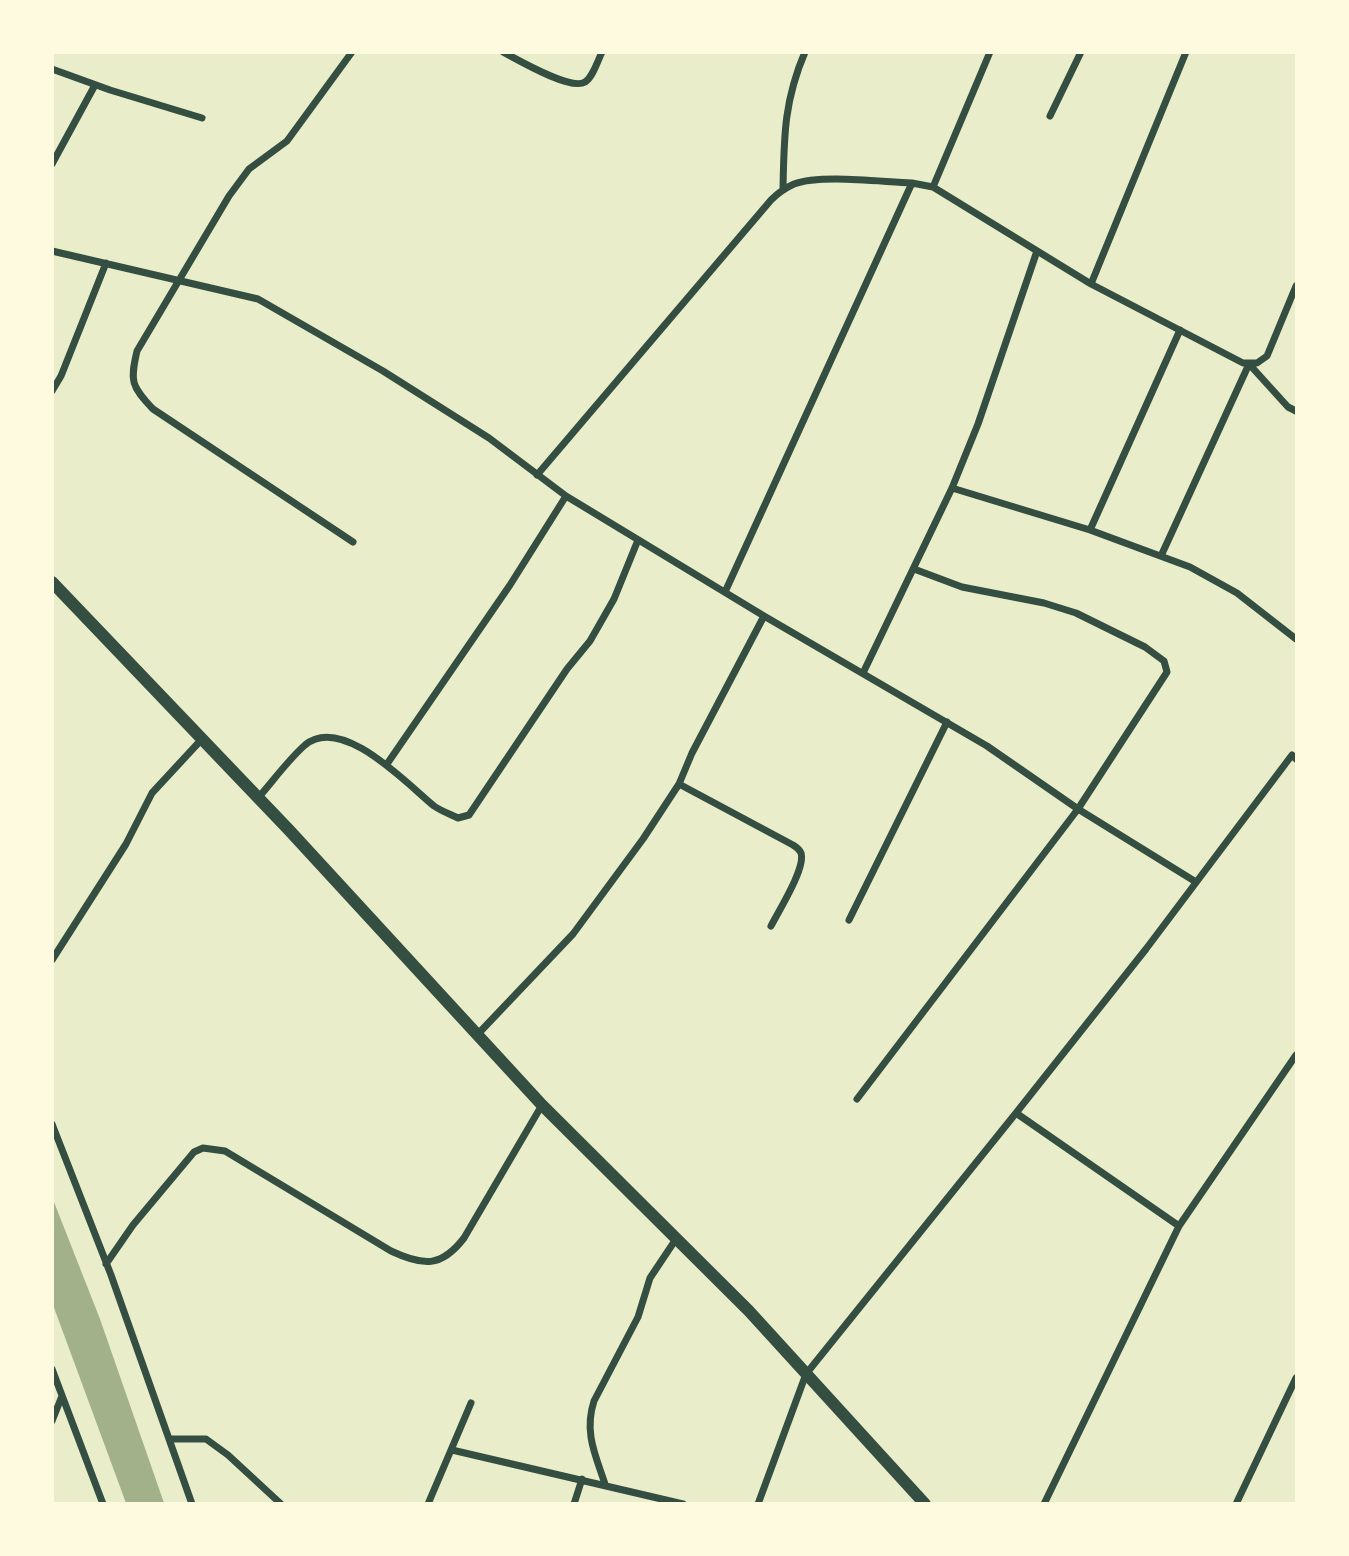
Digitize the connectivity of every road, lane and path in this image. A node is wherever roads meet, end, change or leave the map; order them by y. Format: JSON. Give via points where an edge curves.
{"nodes":[{"id":1,"x":352,"y":52,"type":"edge"},
{"id":2,"x":503,"y":52,"type":"edge"},
{"id":3,"x":602,"y":52,"type":"edge"},
{"id":4,"x":805,"y":52,"type":"edge"},
{"id":5,"x":990,"y":52,"type":"edge"},
{"id":6,"x":1081,"y":52,"type":"edge"},
{"id":7,"x":1185,"y":52,"type":"edge"},
{"id":8,"x":52,"y":69,"type":"edge"},
{"id":9,"x":95,"y":85,"type":"junction"},
{"id":10,"x":1050,"y":116,"type":"dead end"},
{"id":11,"x":202,"y":118,"type":"dead end"},
{"id":12,"x":52,"y":164,"type":"edge"},
{"id":13,"x":912,"y":183,"type":"junction"},
{"id":14,"x":933,"y":187,"type":"junction"},
{"id":15,"x":783,"y":189,"type":"junction"},
{"id":16,"x":52,"y":251,"type":"edge"},
{"id":17,"x":1037,"y":251,"type":"junction"},
{"id":18,"x":106,"y":263,"type":"junction"},
{"id":19,"x":178,"y":281,"type":"junction"},
{"id":20,"x":1091,"y":284,"type":"junction"},
{"id":21,"x":1297,"y":286,"type":"edge"},
{"id":22,"x":1180,"y":330,"type":"junction"},
{"id":23,"x":1249,"y":364,"type":"junction"},
{"id":24,"x":52,"y":391,"type":"edge"},
{"id":25,"x":1297,"y":411,"type":"edge"},
{"id":26,"x":537,"y":475,"type":"junction"},
{"id":27,"x":952,"y":488,"type":"junction"},
{"id":28,"x":566,"y":496,"type":"junction"},
{"id":29,"x":1090,"y":530,"type":"junction"},
{"id":30,"x":638,"y":540,"type":"junction"},
{"id":31,"x":353,"y":542,"type":"dead end"},
{"id":32,"x":1161,"y":556,"type":"junction"},
{"id":33,"x":914,"y":569,"type":"junction"},
{"id":34,"x":52,"y":582,"type":"edge"},
{"id":35,"x":725,"y":593,"type":"junction"},
{"id":36,"x":764,"y":616,"type":"junction"},
{"id":37,"x":1297,"y":639,"type":"edge"},
{"id":38,"x":863,"y":673,"type":"junction"},
{"id":39,"x":947,"y":722,"type":"junction"},
{"id":40,"x":202,"y":739,"type":"junction"},
{"id":41,"x":1297,"y":759,"type":"edge"},
{"id":42,"x":387,"y":764,"type":"junction"},
{"id":43,"x":679,"y":784,"type":"junction"},
{"id":44,"x":258,"y":798,"type":"junction"},
{"id":45,"x":1079,"y":809,"type":"junction"},
{"id":46,"x":1196,"y":882,"type":"junction"},
{"id":47,"x":849,"y":920,"type":"dead end"},
{"id":48,"x":771,"y":926,"type":"dead end"},
{"id":49,"x":52,"y":960,"type":"edge"},
{"id":50,"x":478,"y":1034,"type":"junction"},
{"id":51,"x":1297,"y":1055,"type":"edge"},
{"id":52,"x":857,"y":1098,"type":"dead end"},
{"id":53,"x":542,"y":1105,"type":"junction"},
{"id":54,"x":1017,"y":1113,"type":"junction"},
{"id":55,"x":52,"y":1125,"type":"edge"},
{"id":56,"x":1179,"y":1226,"type":"junction"},
{"id":57,"x":676,"y":1239,"type":"junction"},
{"id":58,"x":106,"y":1264,"type":"junction"},
{"id":59,"x":52,"y":1369,"type":"edge"},
{"id":60,"x":806,"y":1374,"type":"junction"},
{"id":61,"x":1297,"y":1378,"type":"edge"},
{"id":62,"x":62,"y":1395,"type":"junction"},
{"id":63,"x":471,"y":1403,"type":"dead end"},
{"id":64,"x":52,"y":1421,"type":"edge"},
{"id":65,"x":169,"y":1439,"type":"junction"},
{"id":66,"x":452,"y":1450,"type":"junction"},
{"id":67,"x":582,"y":1479,"type":"junction"},
{"id":68,"x":604,"y":1484,"type":"junction"},
{"id":69,"x":103,"y":1503,"type":"edge"},
{"id":70,"x":192,"y":1503,"type":"edge"},
{"id":71,"x":281,"y":1503,"type":"edge"},
{"id":72,"x":428,"y":1503,"type":"edge"},
{"id":73,"x":574,"y":1503,"type":"edge"},
{"id":74,"x":683,"y":1503,"type":"edge"},
{"id":75,"x":758,"y":1503,"type":"edge"},
{"id":76,"x":925,"y":1503,"type":"edge"},
{"id":77,"x":1044,"y":1503,"type":"edge"},
{"id":78,"x":1236,"y":1503,"type":"edge"}],
"edges":[{"from":1,"to":19,"type":"street","via":[[287,141],[249,169]]},
{"from":2,"to":3,"type":"street","via":[[578,83],[590,76]]},
{"from":4,"to":15,"type":"street","via":[[789,96]]},
{"from":5,"to":14,"type":"street"},
{"from":6,"to":10,"type":"street"},
{"from":7,"to":20,"type":"street"},
{"from":8,"to":9,"type":"street"},
{"from":9,"to":11,"type":"street"},
{"from":9,"to":12,"type":"street"},
{"from":13,"to":14,"type":"street"},
{"from":13,"to":15,"type":"street","via":[[814,181]]},
{"from":13,"to":35,"type":"street"},
{"from":14,"to":17,"type":"street"},
{"from":15,"to":26,"type":"street"},
{"from":16,"to":18,"type":"street"},
{"from":17,"to":20,"type":"street"},
{"from":17,"to":27,"type":"street"},
{"from":18,"to":19,"type":"street"},
{"from":18,"to":24,"type":"street"},
{"from":19,"to":26,"type":"street","via":[[258,299],[489,438]]},
{"from":19,"to":31,"type":"street","via":[[137,351],[132,376],[136,391],[153,409]]},
{"from":20,"to":22,"type":"street"},
{"from":21,"to":23,"type":"street","via":[[1267,356]]},
{"from":22,"to":23,"type":"street"},
{"from":22,"to":29,"type":"street"},
{"from":23,"to":25,"type":"street"},
{"from":23,"to":32,"type":"street"},
{"from":26,"to":28,"type":"street"},
{"from":27,"to":29,"type":"street"},
{"from":27,"to":33,"type":"street"},
{"from":28,"to":30,"type":"street"},
{"from":28,"to":42,"type":"street"},
{"from":29,"to":32,"type":"street"},
{"from":30,"to":35,"type":"street"},
{"from":30,"to":42,"type":"street","via":[[614,599],[590,641],[469,815],[458,818],[436,808]]},
{"from":32,"to":37,"type":"street","via":[[1237,593]]},
{"from":33,"to":38,"type":"street"},
{"from":33,"to":45,"type":"street","via":[[962,587],[1076,613],[1164,661],[1167,672],[1163,680]]},
{"from":34,"to":40,"type":"street"},
{"from":35,"to":36,"type":"street"},
{"from":36,"to":38,"type":"street"},
{"from":36,"to":43,"type":"street"},
{"from":38,"to":39,"type":"street"},
{"from":39,"to":45,"type":"street"},
{"from":39,"to":47,"type":"street"},
{"from":40,"to":44,"type":"street"},
{"from":40,"to":49,"type":"street","via":[[152,793],[126,844]]},
{"from":41,"to":46,"type":"street","via":[[1292,755]]},
{"from":42,"to":44,"type":"street","via":[[339,738],[320,737],[307,743]]},
{"from":43,"to":48,"type":"street","via":[[799,851],[798,872]]},
{"from":43,"to":50,"type":"street","via":[[573,934]]},
{"from":44,"to":50,"type":"street"},
{"from":45,"to":46,"type":"street"},
{"from":45,"to":52,"type":"street"},
{"from":46,"to":54,"type":"street"},
{"from":50,"to":53,"type":"street"},
{"from":51,"to":56,"type":"street"},
{"from":53,"to":57,"type":"street"},
{"from":53,"to":58,"type":"street","via":[[464,1238],[435,1262],[407,1259],[225,1151],[203,1148],[194,1152]]},
{"from":54,"to":56,"type":"street"},
{"from":54,"to":60,"type":"street"},
{"from":55,"to":58,"type":"street"},
{"from":56,"to":77,"type":"street"},
{"from":57,"to":60,"type":"street"},
{"from":57,"to":68,"type":"street","via":[[650,1279],[638,1317],[590,1412],[588,1426]]},
{"from":58,"to":65,"type":"street"},
{"from":59,"to":62,"type":"street"},
{"from":60,"to":75,"type":"street"},
{"from":60,"to":76,"type":"street"},
{"from":61,"to":78,"type":"street"},
{"from":62,"to":64,"type":"street"},
{"from":62,"to":69,"type":"street"},
{"from":63,"to":66,"type":"street"},
{"from":65,"to":70,"type":"street"},
{"from":65,"to":71,"type":"street","via":[[206,1439]]},
{"from":66,"to":67,"type":"street"},
{"from":66,"to":72,"type":"street"},
{"from":67,"to":68,"type":"street"},
{"from":67,"to":73,"type":"street"},
{"from":68,"to":74,"type":"street"}]}
